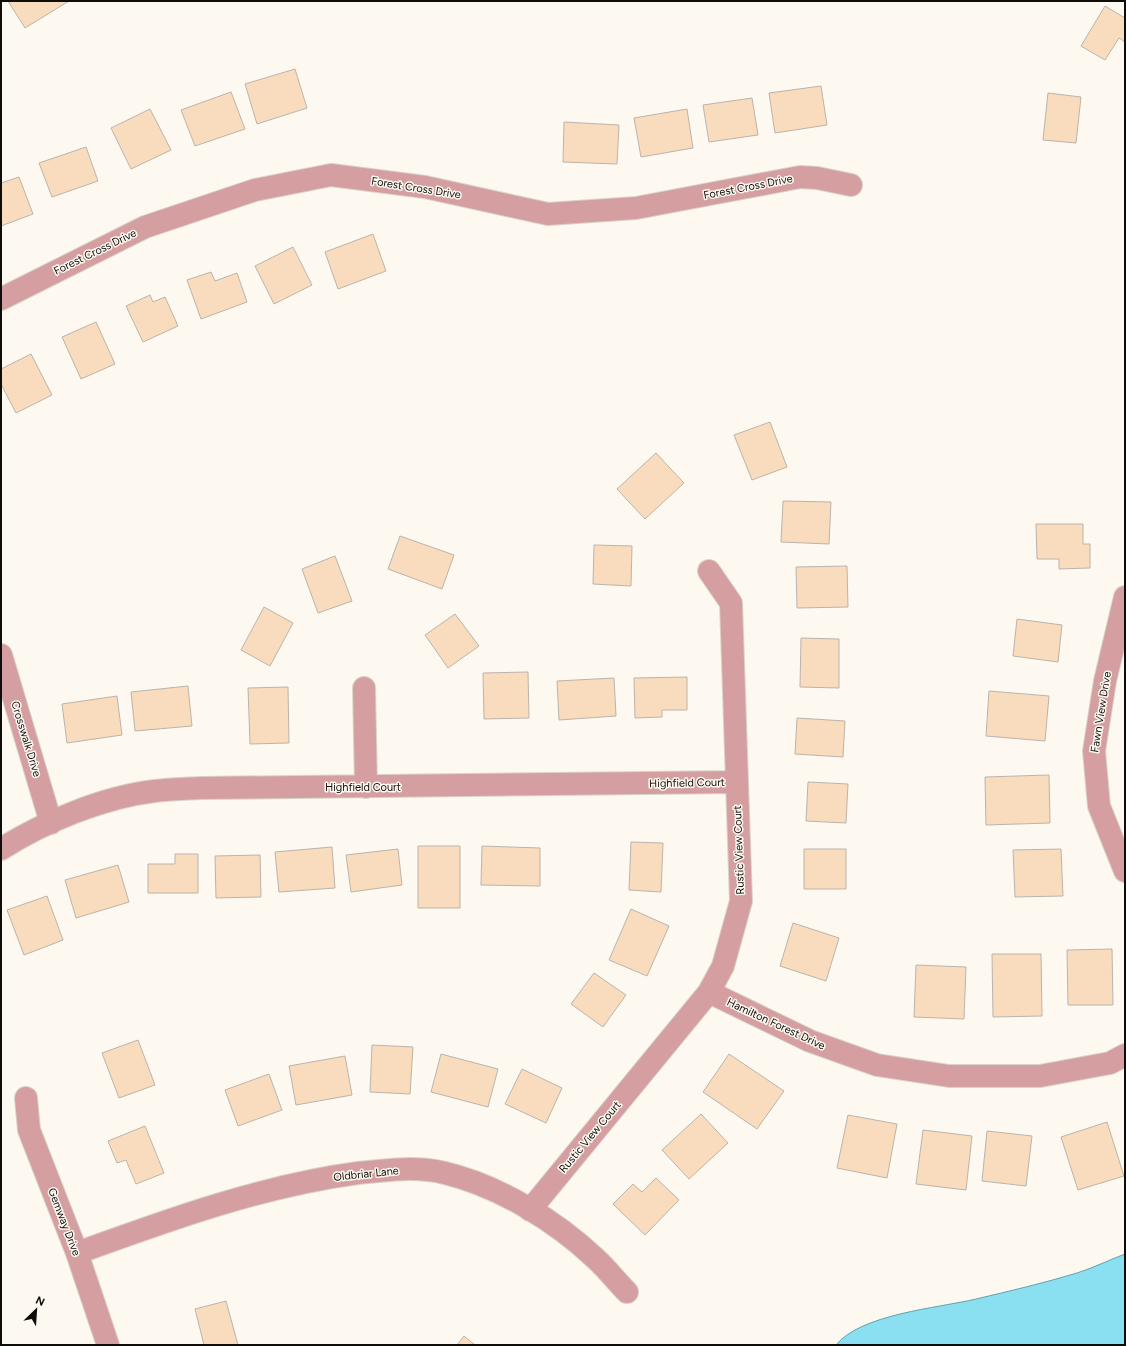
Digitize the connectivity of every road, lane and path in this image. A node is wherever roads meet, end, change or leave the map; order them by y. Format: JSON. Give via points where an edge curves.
{"nodes":[{"id":1,"x":851,"y":185,"type":"dead end"},
{"id":2,"x":1,"y":298,"type":"edge"},
{"id":3,"x":709,"y":571,"type":"dead end"},
{"id":4,"x":1125,"y":597,"type":"edge"},
{"id":5,"x":1,"y":655,"type":"edge"},
{"id":6,"x":364,"y":688,"type":"dead end"},
{"id":7,"x":737,"y":782,"type":"junction"},
{"id":8,"x":366,"y":787,"type":"junction"},
{"id":9,"x":51,"y":823,"type":"junction"},
{"id":10,"x":1,"y":849,"type":"edge"},
{"id":11,"x":1125,"y":871,"type":"edge"},
{"id":12,"x":709,"y":992,"type":"junction"},
{"id":13,"x":1125,"y":1055,"type":"edge"},
{"id":14,"x":26,"y":1098,"type":"dead end"},
{"id":15,"x":530,"y":1210,"type":"junction"},
{"id":16,"x":77,"y":1253,"type":"junction"},
{"id":17,"x":626,"y":1292,"type":"dead end"},
{"id":18,"x":108,"y":1345,"type":"edge"}],
"edges":[{"from":1,"to":2,"type":"street","name":"Forest Cross Drive","via":[[800,177],[636,208],[548,214],[425,187],[331,175],[255,190],[145,227]]},
{"from":3,"to":7,"type":"street","name":"Rustic View Court","via":[[731,603]]},
{"from":4,"to":11,"type":"street","name":"Fawn View Drive","via":[[1105,681],[1094,751],[1099,806]]},
{"from":5,"to":9,"type":"street","name":"Crosswalk Drive"},
{"from":6,"to":8,"type":"street"},
{"from":7,"to":8,"type":"street","name":"Highfield Court"},
{"from":7,"to":12,"type":"street","name":"Rustic View Court","via":[[741,901],[723,966]]},
{"from":8,"to":9,"type":"street","name":"Highfield Court","via":[[200,788],[154,791],[113,801]]},
{"from":9,"to":10,"type":"street","name":"Highfield Court","via":[[25,834]]},
{"from":12,"to":13,"type":"street","name":"Hamilton Forest Drive","via":[[810,1042],[884,1066],[949,1076],[1040,1076],[1110,1063]]},
{"from":12,"to":15,"type":"street","name":"Rustic View Court"},
{"from":14,"to":16,"type":"street","name":"Gemway Drive","via":[[29,1130]]},
{"from":15,"to":16,"type":"street","name":"Oldbriar Lane","via":[[477,1182],[423,1170],[384,1170],[320,1179],[236,1200],[171,1218]]},
{"from":15,"to":17,"type":"street","name":"Oldbriar Lane","via":[[560,1228],[596,1259]]},
{"from":16,"to":18,"type":"street","name":"Gemway Drive"}]}
